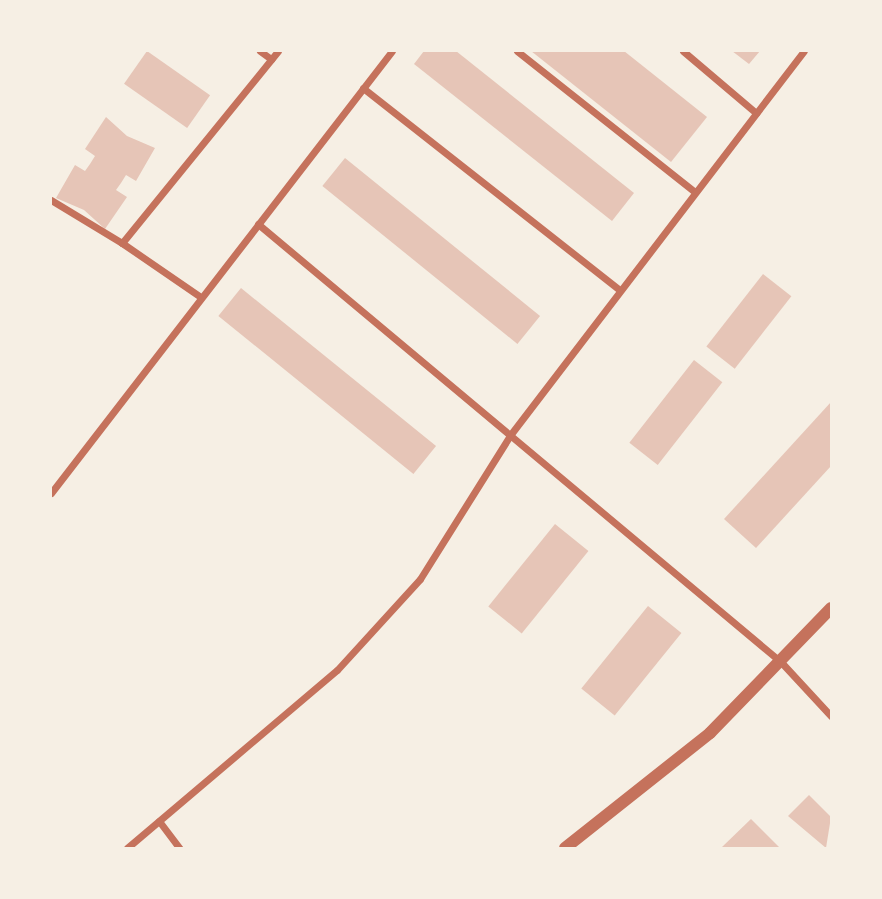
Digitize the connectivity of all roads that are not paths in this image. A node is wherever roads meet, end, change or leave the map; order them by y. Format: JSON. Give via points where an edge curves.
{"nodes":[{"id":1,"x":260,"y":51,"type":"edge"},
{"id":2,"x":278,"y":51,"type":"edge"},
{"id":3,"x":392,"y":51,"type":"edge"},
{"id":4,"x":517,"y":51,"type":"edge"},
{"id":5,"x":683,"y":51,"type":"edge"},
{"id":6,"x":804,"y":51,"type":"edge"},
{"id":7,"x":271,"y":59,"type":"junction"},
{"id":8,"x":363,"y":88,"type":"junction"},
{"id":9,"x":756,"y":113,"type":"junction"},
{"id":10,"x":695,"y":192,"type":"junction"},
{"id":11,"x":51,"y":200,"type":"edge"},
{"id":12,"x":258,"y":224,"type":"junction"},
{"id":13,"x":122,"y":243,"type":"junction"},
{"id":14,"x":620,"y":290,"type":"junction"},
{"id":15,"x":199,"y":296,"type":"junction"},
{"id":16,"x":511,"y":434,"type":"junction"},
{"id":17,"x":51,"y":492,"type":"edge"},
{"id":18,"x":831,"y":608,"type":"edge"},
{"id":19,"x":781,"y":662,"type":"junction"},
{"id":20,"x":831,"y":716,"type":"edge"},
{"id":21,"x":159,"y":821,"type":"junction"},
{"id":22,"x":127,"y":848,"type":"edge"},
{"id":23,"x":179,"y":848,"type":"edge"},
{"id":24,"x":565,"y":848,"type":"edge"}],
"edges":[{"from":1,"to":7,"type":"street"},
{"from":2,"to":7,"type":"street"},
{"from":3,"to":8,"type":"street"},
{"from":4,"to":10,"type":"street"},
{"from":5,"to":9,"type":"street"},
{"from":6,"to":9,"type":"street"},
{"from":7,"to":13,"type":"street"},
{"from":8,"to":12,"type":"street"},
{"from":8,"to":14,"type":"street"},
{"from":9,"to":10,"type":"street"},
{"from":10,"to":14,"type":"street"},
{"from":11,"to":13,"type":"street"},
{"from":12,"to":15,"type":"street"},
{"from":12,"to":16,"type":"street"},
{"from":13,"to":15,"type":"street"},
{"from":14,"to":16,"type":"street"},
{"from":15,"to":17,"type":"street"},
{"from":16,"to":19,"type":"street"},
{"from":16,"to":21,"type":"street","via":[[420,579],[338,670]]},
{"from":18,"to":19,"type":"street"},
{"from":19,"to":20,"type":"street"},
{"from":19,"to":24,"type":"street","via":[[710,733]]},
{"from":21,"to":22,"type":"street"},
{"from":21,"to":23,"type":"street"}]}
